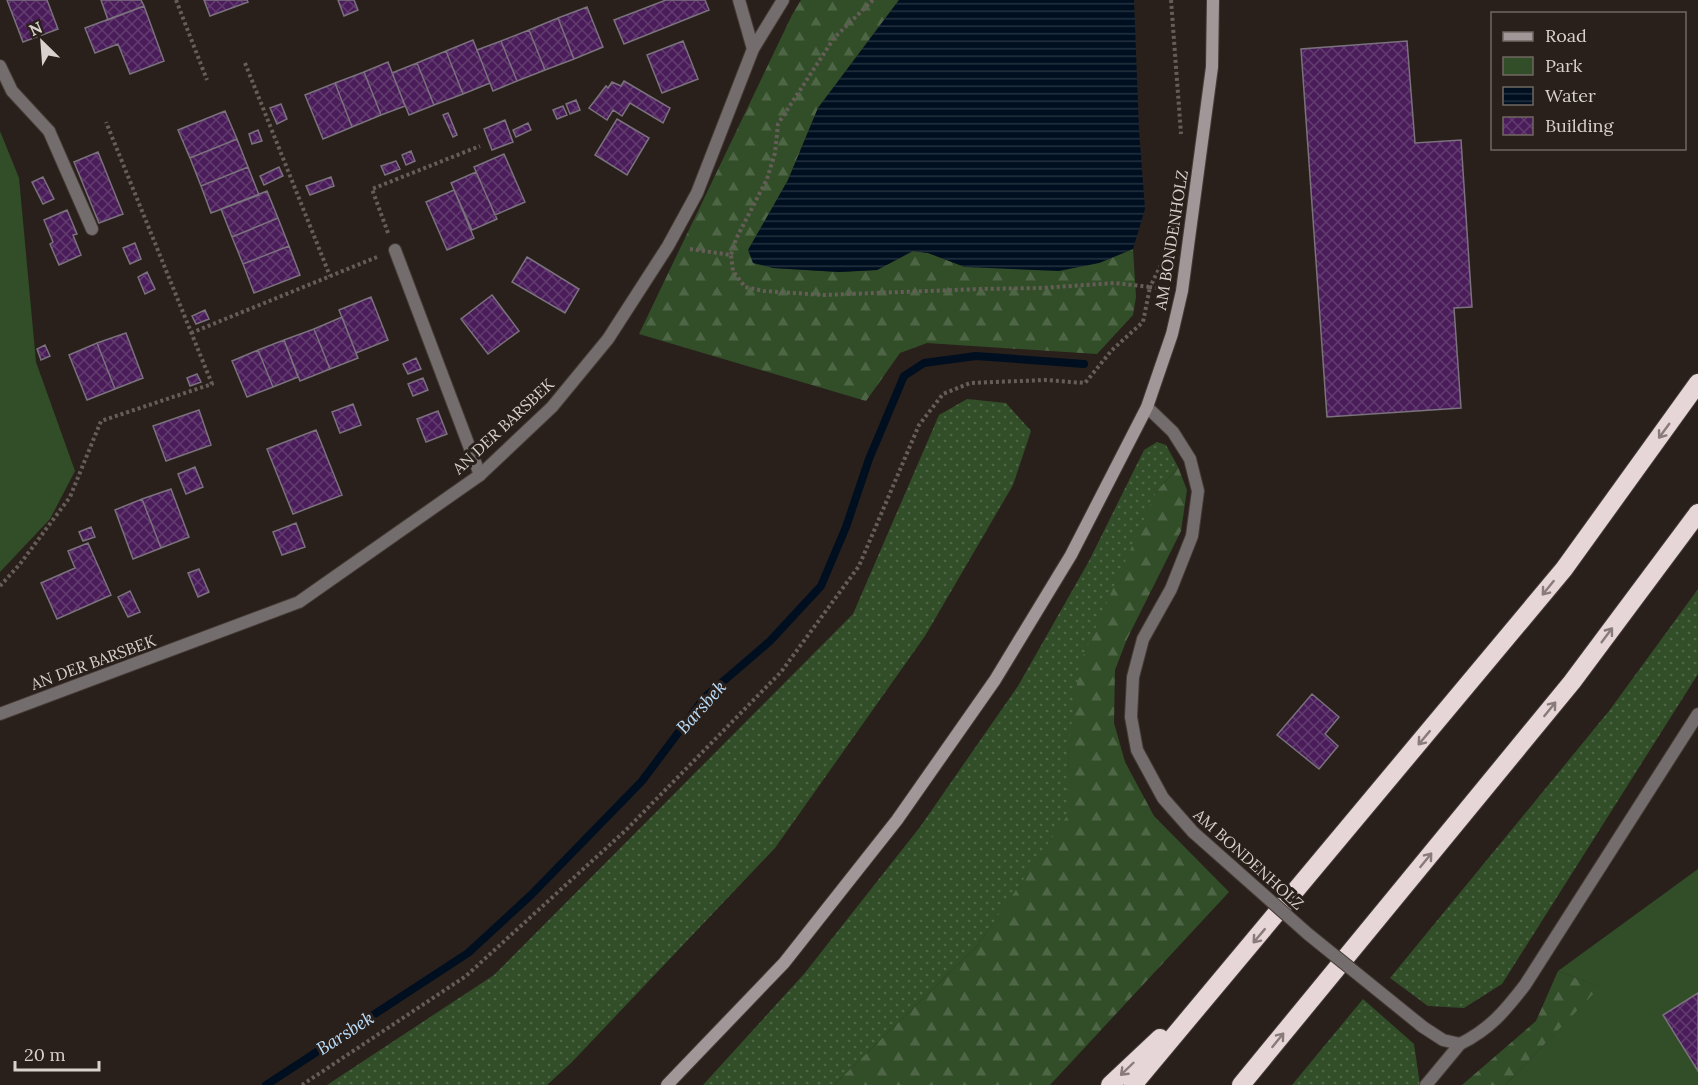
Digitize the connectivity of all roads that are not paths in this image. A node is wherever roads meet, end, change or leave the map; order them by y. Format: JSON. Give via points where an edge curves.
{"nodes":[{"id":1,"x":739,"y":0,"type":"edge"},
{"id":2,"x":783,"y":0,"type":"edge"},
{"id":3,"x":1213,"y":0,"type":"edge"},
{"id":4,"x":753,"y":49,"type":"junction"},
{"id":5,"x":0,"y":66,"type":"edge"},
{"id":6,"x":93,"y":229,"type":"dead end"},
{"id":7,"x":395,"y":250,"type":"road end"},
{"id":8,"x":1698,"y":383,"type":"edge"},
{"id":9,"x":1148,"y":407,"type":"junction"},
{"id":10,"x":480,"y":475,"type":"junction"},
{"id":11,"x":1698,"y":513,"type":"edge"},
{"id":12,"x":0,"y":714,"type":"edge"},
{"id":13,"x":1698,"y":714,"type":"edge"},
{"id":14,"x":1230,"y":970,"type":"junction"},
{"id":15,"x":1460,"y":1044,"type":"junction"},
{"id":16,"x":667,"y":1085,"type":"edge"},
{"id":17,"x":1110,"y":1085,"type":"edge"},
{"id":18,"x":1133,"y":1085,"type":"edge"},
{"id":19,"x":1241,"y":1085,"type":"edge"},
{"id":20,"x":1426,"y":1085,"type":"edge"}],
"edges":[{"from":1,"to":4,"type":"street"},
{"from":2,"to":4,"type":"street","name":"AN DER BARSBEK"},
{"from":3,"to":9,"type":"main road","name":"AM BONDENHOLZ","via":[[1212,67],[1182,291]]},
{"from":4,"to":10,"type":"street","name":"AN DER BARSBEK","via":[[697,193],[668,246],[608,339],[552,407]]},
{"from":5,"to":6,"type":"street","via":[[12,91],[49,131]]},
{"from":7,"to":10,"type":"street"},
{"from":8,"to":14,"type":"highway","one_way":true,"via":[[1564,569]]},
{"from":9,"to":15,"type":"street","name":"AM BONDENHOLZ","bridge":true,"via":[[1173,432],[1190,459],[1198,491],[1192,536],[1171,589],[1143,639],[1133,677],[1131,717],[1137,750],[1163,798],[1192,832],[1308,934],[1423,1027],[1443,1040]]},
{"from":9,"to":16,"type":"main road","via":[[1071,555],[995,680],[897,820],[784,963]]},
{"from":10,"to":12,"type":"street","name":"AN DER BARSBEK","via":[[299,602]]},
{"from":19,"to":11,"type":"highway","one_way":true,"via":[[1572,682]]},
{"from":13,"to":15,"type":"street","via":[[1525,985],[1480,1034]]},
{"from":14,"to":17,"type":"highway","one_way":true},
{"from":14,"to":18,"type":"highway"},
{"from":15,"to":20,"type":"street"}]}
